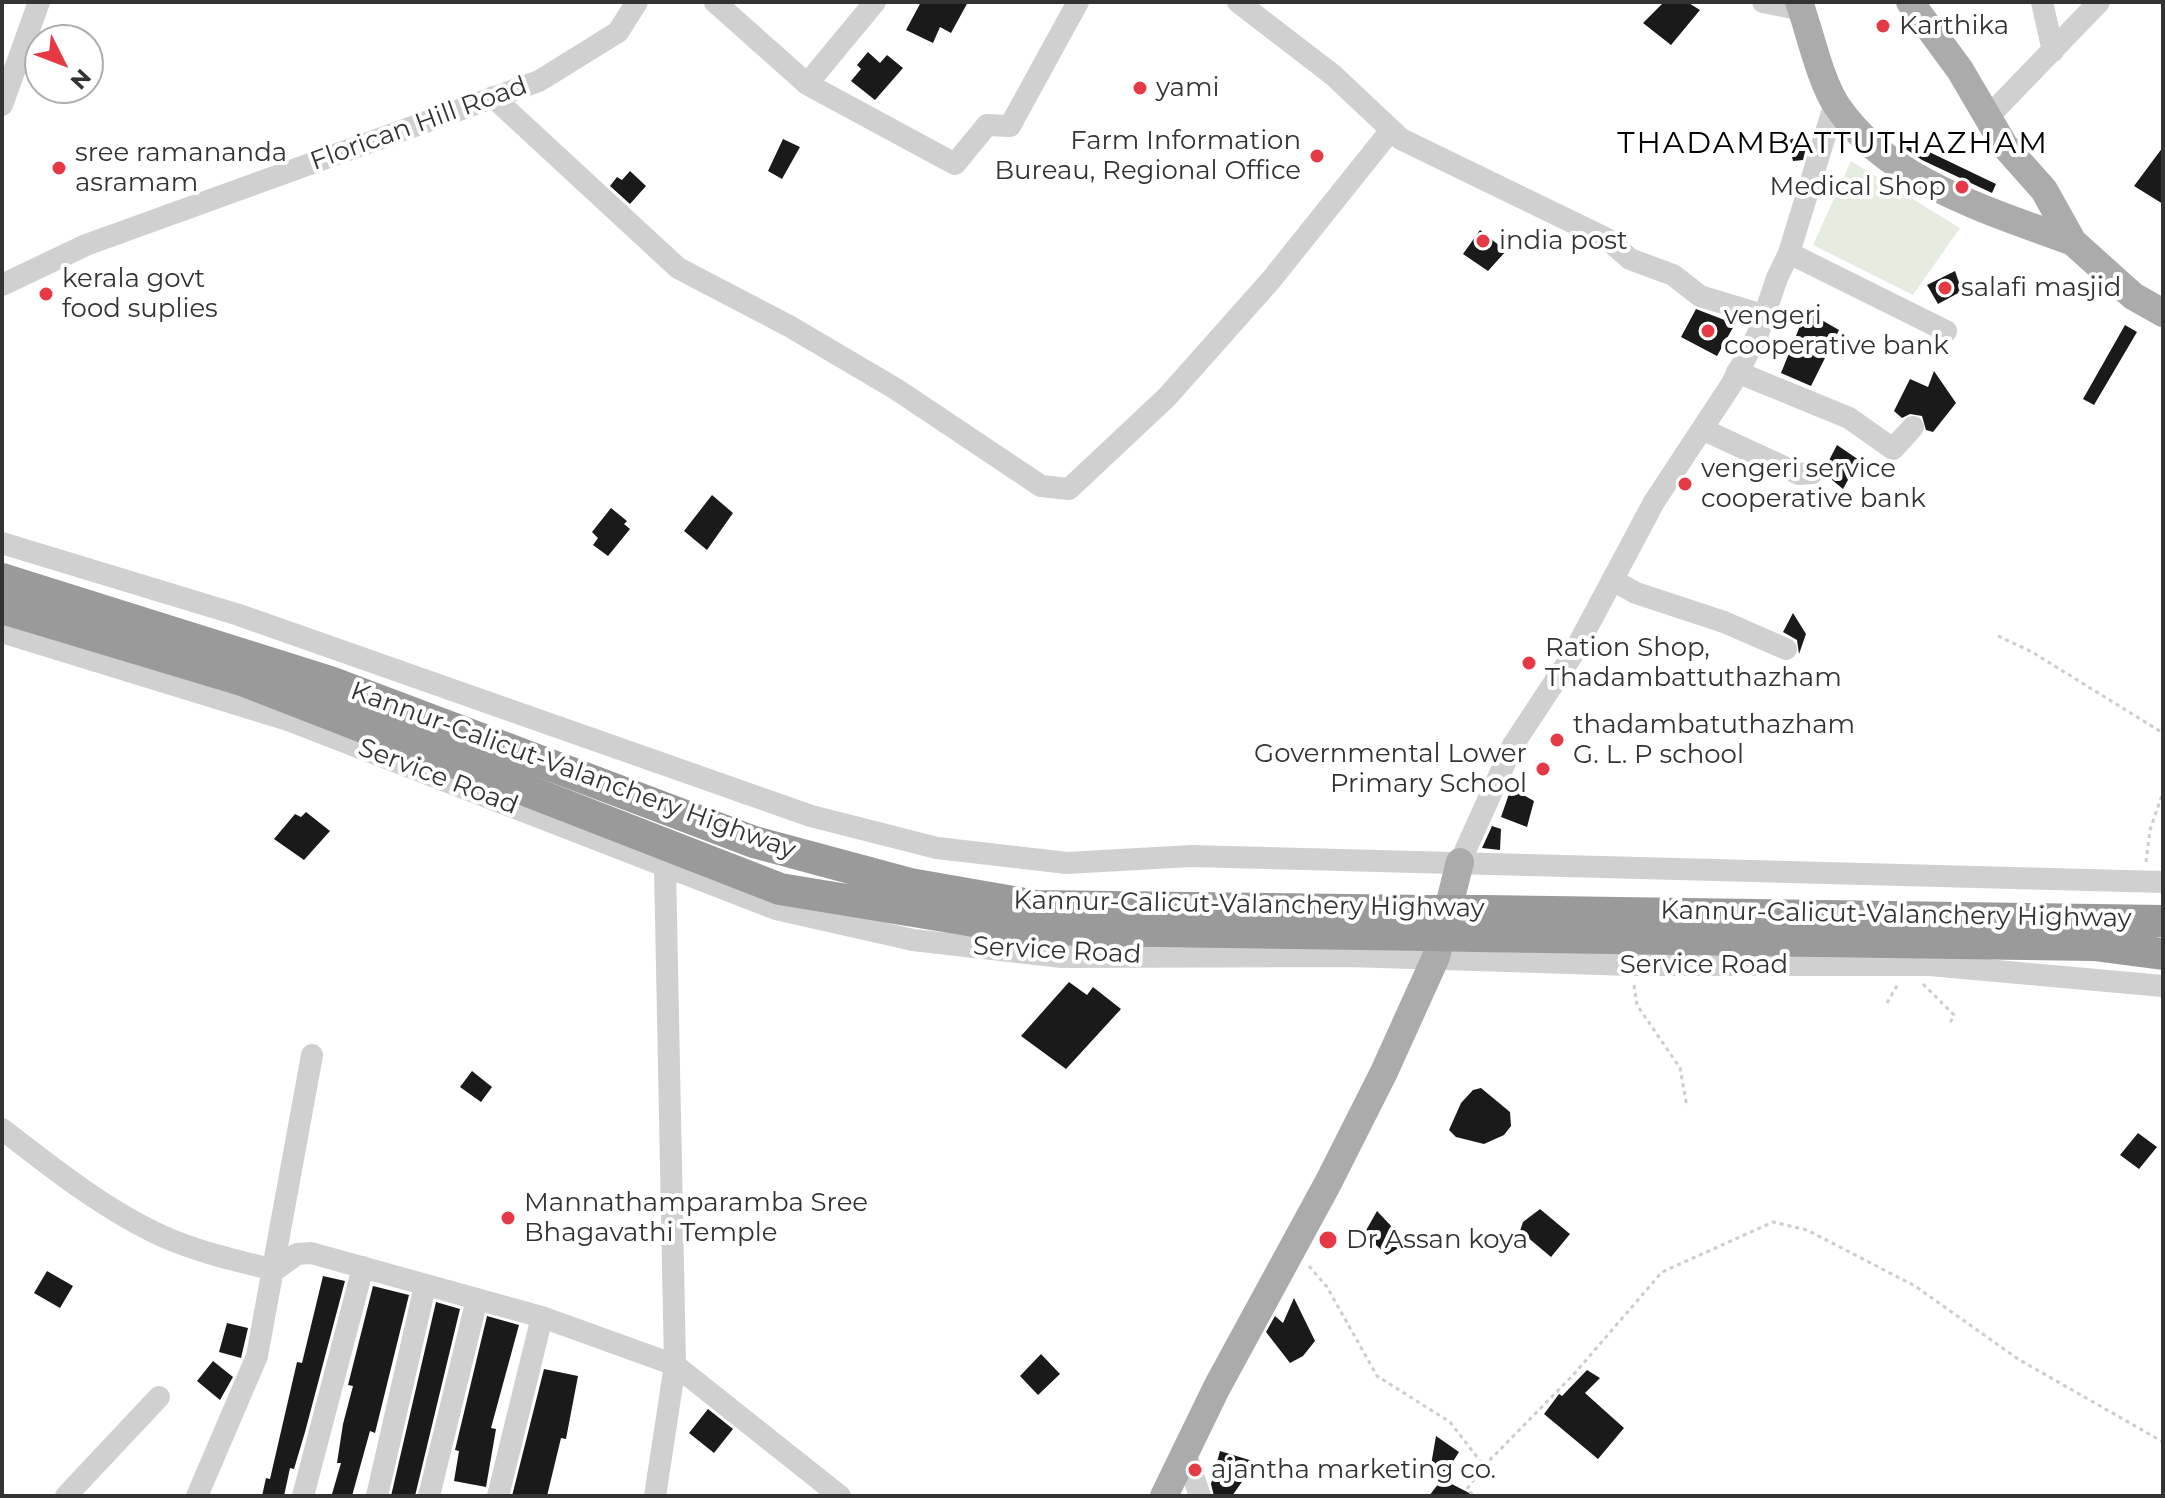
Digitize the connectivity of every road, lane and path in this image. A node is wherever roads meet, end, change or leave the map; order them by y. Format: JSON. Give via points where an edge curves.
{"nodes":[{"id":1,"x":39,"y":2,"type":"edge"},
{"id":2,"x":637,"y":2,"type":"edge"},
{"id":3,"x":715,"y":2,"type":"edge"},
{"id":4,"x":875,"y":2,"type":"edge"},
{"id":5,"x":1078,"y":2,"type":"edge"},
{"id":6,"x":1238,"y":2,"type":"edge"},
{"id":7,"x":1763,"y":2,"type":"edge"},
{"id":8,"x":1910,"y":2,"type":"edge"},
{"id":9,"x":2042,"y":2,"type":"edge"},
{"id":10,"x":2099,"y":2,"type":"edge"},
{"id":11,"x":1800,"y":6,"type":"edge"},
{"id":12,"x":2053,"y":51,"type":"junction"},
{"id":13,"x":807,"y":84,"type":"junction"},
{"id":14,"x":493,"y":97,"type":"junction"},
{"id":15,"x":1835,"y":103,"type":"junction"},
{"id":16,"x":2,"y":105,"type":"edge"},
{"id":17,"x":1988,"y":117,"type":"junction"},
{"id":18,"x":1391,"y":130,"type":"junction"},
{"id":19,"x":2073,"y":242,"type":"junction"},
{"id":20,"x":1789,"y":253,"type":"junction"},
{"id":21,"x":2,"y":285,"type":"edge"},
{"id":22,"x":2163,"y":313,"type":"edge"},
{"id":23,"x":1766,"y":316,"type":"junction"},
{"id":24,"x":1946,"y":331,"type":"dead end"},
{"id":25,"x":1737,"y":372,"type":"junction"},
{"id":26,"x":1913,"y":427,"type":"dead end"},
{"id":27,"x":1702,"y":429,"type":"junction"},
{"id":28,"x":1812,"y":473,"type":"dead end"},
{"id":29,"x":2,"y":543,"type":"edge"},
{"id":30,"x":2,"y":579,"type":"edge"},
{"id":31,"x":1612,"y":580,"type":"junction"},
{"id":32,"x":2,"y":608,"type":"edge"},
{"id":33,"x":2,"y":632,"type":"edge"},
{"id":34,"x":1998,"y":636,"type":"dead end"},
{"id":35,"x":1786,"y":649,"type":"dead end"},
{"id":36,"x":2163,"y":733,"type":"edge"},
{"id":37,"x":2163,"y":792,"type":"edge"},
{"id":38,"x":1460,"y":862,"type":"junction"},
{"id":39,"x":665,"y":867,"type":"junction"},
{"id":40,"x":2153,"y":881,"type":"edge"},
{"id":41,"x":2163,"y":921,"type":"edge"},
{"id":42,"x":1479,"y":924,"type":"junction"},
{"id":43,"x":1430,"y":934,"type":"junction"},
{"id":44,"x":2163,"y":954,"type":"edge"},
{"id":45,"x":1631,"y":965,"type":"junction"},
{"id":46,"x":1909,"y":966,"type":"junction"},
{"id":47,"x":2163,"y":986,"type":"edge"},
{"id":48,"x":1949,"y":1025,"type":"dead end"},
{"id":49,"x":312,"y":1055,"type":"dead end"},
{"id":50,"x":1687,"y":1107,"type":"dead end"},
{"id":51,"x":2,"y":1129,"type":"edge"},
{"id":52,"x":1294,"y":1247,"type":"junction"},
{"id":53,"x":363,"y":1267,"type":"junction"},
{"id":54,"x":275,"y":1270,"type":"junction"},
{"id":55,"x":425,"y":1286,"type":"junction"},
{"id":56,"x":477,"y":1299,"type":"junction"},
{"id":57,"x":542,"y":1317,"type":"junction"},
{"id":58,"x":675,"y":1365,"type":"junction"},
{"id":59,"x":159,"y":1397,"type":"dead end"},
{"id":60,"x":2163,"y":1442,"type":"edge"},
{"id":61,"x":1185,"y":1452,"type":"junction"},
{"id":62,"x":1484,"y":1466,"type":"junction"},
{"id":63,"x":66,"y":1496,"type":"edge"},
{"id":64,"x":197,"y":1496,"type":"edge"},
{"id":65,"x":303,"y":1496,"type":"edge"},
{"id":66,"x":377,"y":1496,"type":"edge"},
{"id":67,"x":429,"y":1496,"type":"edge"},
{"id":68,"x":498,"y":1496,"type":"edge"},
{"id":69,"x":655,"y":1496,"type":"edge"},
{"id":70,"x":840,"y":1496,"type":"edge"},
{"id":71,"x":1164,"y":1496,"type":"edge"},
{"id":72,"x":1200,"y":1496,"type":"edge"},
{"id":73,"x":1474,"y":1496,"type":"edge"}],
"edges":[{"from":1,"to":16,"type":"street"},
{"from":2,"to":14,"type":"street","name":"Florican Hill Road","via":[[618,32],[539,81]]},
{"from":3,"to":13,"type":"street"},
{"from":4,"to":13,"type":"street"},
{"from":5,"to":13,"type":"street","via":[[1010,126],[987,125],[955,164]]},
{"from":6,"to":18,"type":"street","via":[[1333,75]]},
{"from":7,"to":11,"type":"street"},
{"from":8,"to":17,"type":"main road"},
{"from":9,"to":12,"type":"street"},
{"from":10,"to":12,"type":"street"},
{"from":11,"to":15,"type":"main road"},
{"from":12,"to":17,"type":"street"},
{"from":14,"to":18,"type":"street","via":[[678,268],[896,389],[1041,486],[1069,489],[1167,397],[1271,280]]},
{"from":14,"to":21,"type":"street","name":"Florican Hill Road","via":[[86,245]]},
{"from":15,"to":19,"type":"main road","via":[[1888,159],[1956,197]]},
{"from":15,"to":20,"type":"street"},
{"from":17,"to":19,"type":"main road","via":[[2004,145],[2044,190]]},
{"from":18,"to":23,"type":"street","via":[[1607,239],[1630,259],[1673,275],[1700,296]]},
{"from":19,"to":22,"type":"main road","via":[[2133,296]]},
{"from":20,"to":23,"type":"street"},
{"from":20,"to":24,"type":"street"},
{"from":23,"to":25,"type":"street"},
{"from":25,"to":26,"type":"street","via":[[1849,418],[1893,449]]},
{"from":25,"to":27,"type":"street"},
{"from":27,"to":28,"type":"street","via":[[1799,474]]},
{"from":27,"to":31,"type":"street"},
{"from":29,"to":38,"type":"street","via":[[239,615],[811,816],[937,848],[1067,863],[1191,856]]},
{"from":30,"to":43,"type":"highway","name":"Kannur-Calicut-Valanchery Highway","via":[[330,682],[754,842],[910,884],[1036,906]]},
{"from":31,"to":35,"type":"street"},
{"from":31,"to":38,"type":"street","via":[[1573,654],[1513,745]]},
{"from":32,"to":43,"type":"highway","via":[[245,681],[780,889],[1023,929]]},
{"from":33,"to":39,"type":"street","name":"Service Road","via":[[288,720]]},
{"from":34,"to":36,"type":"path"},
{"from":37,"to":40,"type":"path","via":[[2150,830]]},
{"from":38,"to":40,"type":"street","via":[[1602,870]]},
{"from":38,"to":43,"type":"main road"},
{"from":39,"to":43,"type":"street","name":"Service Road","via":[[776,909],[913,940],[1062,957]]},
{"from":39,"to":58,"type":"street"},
{"from":41,"to":42,"type":"highway","name":"Kannur-Calicut-Valanchery Highway"},
{"from":42,"to":43,"type":"highway","name":"Kannur-Calicut-Valanchery Highway","bridge":true},
{"from":42,"to":44,"type":"highway","via":[[2094,945]]},
{"from":43,"to":45,"type":"street","name":"Service Road"},
{"from":43,"to":52,"type":"main road","via":[[1384,1072]]},
{"from":45,"to":46,"type":"street","name":"Service Road"},
{"from":45,"to":50,"type":"path","via":[[1637,1005],[1680,1068]]},
{"from":46,"to":47,"type":"street","name":"Service Road"},
{"from":46,"to":48,"type":"path","via":[[1954,1015]]},
{"from":49,"to":54,"type":"street"},
{"from":51,"to":54,"type":"street","via":[[161,1236]]},
{"from":52,"to":61,"type":"main road"},
{"from":52,"to":62,"type":"path","via":[[1327,1287],[1377,1376],[1450,1422]]},
{"from":53,"to":54,"type":"street","via":[[311,1253],[297,1254]]},
{"from":53,"to":55,"type":"street"},
{"from":53,"to":65,"type":"street"},
{"from":54,"to":64,"type":"street","via":[[257,1356]]},
{"from":55,"to":56,"type":"street"},
{"from":55,"to":66,"type":"street"},
{"from":56,"to":57,"type":"street"},
{"from":56,"to":67,"type":"street"},
{"from":57,"to":58,"type":"street"},
{"from":57,"to":68,"type":"street"},
{"from":58,"to":69,"type":"street"},
{"from":58,"to":70,"type":"street"},
{"from":59,"to":63,"type":"street"},
{"from":60,"to":62,"type":"path","via":[[2026,1364],[1915,1286],[1807,1230],[1773,1222],[1662,1272],[1575,1373]]},
{"from":61,"to":71,"type":"main road"},
{"from":61,"to":72,"type":"street"},
{"from":62,"to":73,"type":"path","via":[[1467,1489]]}]}
